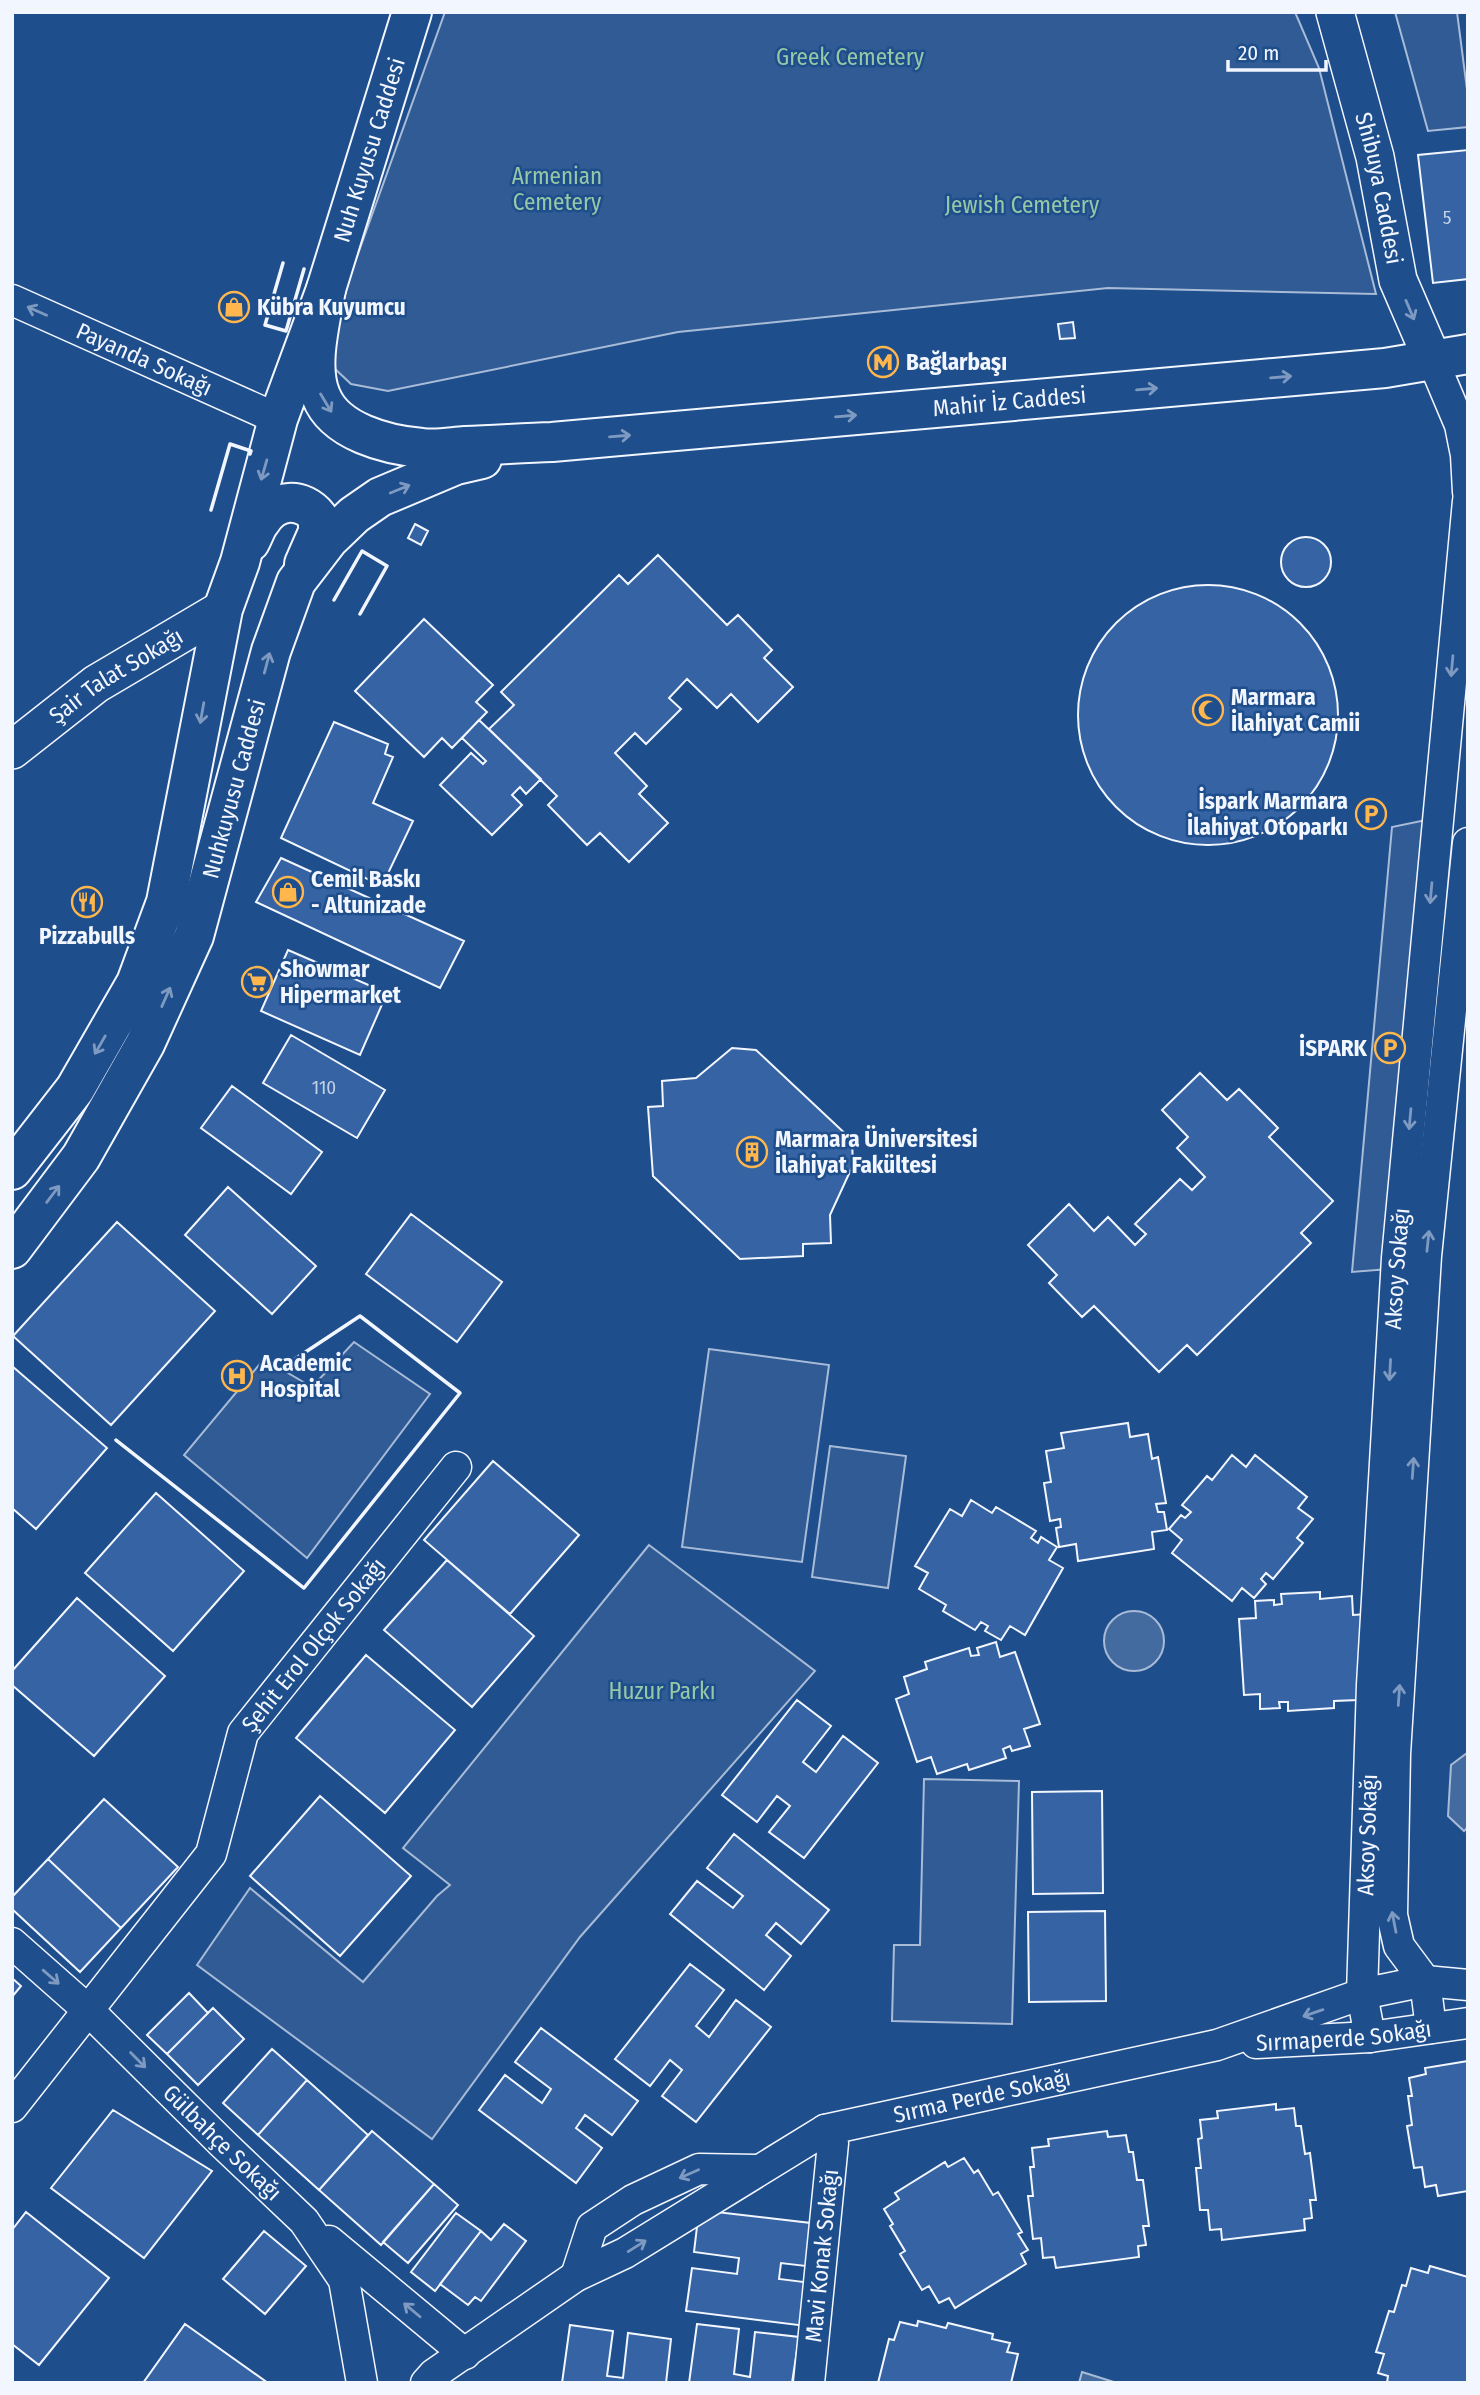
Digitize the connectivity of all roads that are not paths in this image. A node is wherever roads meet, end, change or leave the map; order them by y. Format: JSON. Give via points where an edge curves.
{"nodes":[{"id":1,"x":1335,"y":12,"type":"edge"},
{"id":2,"x":406,"y":14,"type":"edge"},
{"id":3,"x":326,"y":289,"type":"junction"},
{"id":4,"x":12,"y":300,"type":"edge"},
{"id":5,"x":1450,"y":358,"type":"edge"},
{"id":6,"x":278,"y":419,"type":"junction"},
{"id":7,"x":552,"y":442,"type":"junction"},
{"id":8,"x":1468,"y":492,"type":"edge"},
{"id":9,"x":1468,"y":500,"type":"edge"},
{"id":10,"x":240,"y":562,"type":"junction"},
{"id":11,"x":296,"y":582,"type":"junction"},
{"id":12,"x":223,"y":609,"type":"junction"},
{"id":13,"x":12,"y":750,"type":"edge"},
{"id":14,"x":1468,"y":843,"type":"edge"},
{"id":15,"x":12,"y":1170,"type":"edge"},
{"id":16,"x":12,"y":1249,"type":"edge"},
{"id":17,"x":456,"y":1467,"type":"dead end"},
{"id":18,"x":12,"y":1943,"type":"edge"},
{"id":19,"x":1425,"y":1981,"type":"junction"},
{"id":20,"x":1468,"y":1985,"type":"edge"},
{"id":21,"x":1362,"y":1994,"type":"junction"},
{"id":22,"x":89,"y":2011,"type":"junction"},
{"id":23,"x":1468,"y":2023,"type":"edge"},
{"id":24,"x":1431,"y":2028,"type":"junction"},
{"id":25,"x":1370,"y":2037,"type":"junction"},
{"id":26,"x":1217,"y":2045,"type":"junction"},
{"id":27,"x":12,"y":2107,"type":"edge"},
{"id":28,"x":825,"y":2130,"type":"junction"},
{"id":29,"x":756,"y":2170,"type":"junction"},
{"id":30,"x":304,"y":2221,"type":"junction"},
{"id":31,"x":576,"y":2276,"type":"junction"},
{"id":32,"x":469,"y":2351,"type":"junction"},
{"id":33,"x":362,"y":2383,"type":"edge"},
{"id":34,"x":426,"y":2383,"type":"edge"},
{"id":35,"x":809,"y":2383,"type":"edge"}],
"edges":[{"from":1,"to":5,"type":"street","name":"Shibuya Caddesi","one_way":true,"via":[[1375,157],[1398,280]]},
{"from":2,"to":3,"type":"main road","name":"Nuh Kuyusu Caddesi"},
{"from":3,"to":6,"type":"main road","name":"Nuhkuyusu Caddesi"},
{"from":3,"to":7,"type":"main road","one_way":true,"via":[[316,349],[317,378],[321,396],[341,422],[387,442],[424,449]]},
{"from":6,"to":4,"type":"street","name":"Payanda Sokağı","one_way":true},
{"from":7,"to":5,"type":"main road","name":"Mahir İz Caddesi","one_way":true,"via":[[1385,368]]},
{"from":5,"to":8,"type":"street"},
{"from":6,"to":10,"type":"main road","name":"Nuhkuyusu Caddesi","one_way":true},
{"from":11,"to":7,"type":"main road","name":"Nuhkuyusu Caddesi","one_way":true,"via":[[329,539],[380,497],[456,465]]},
{"from":9,"to":21,"type":"street","name":"Aksoy Sokağı","one_way":true,"via":[[1397,1258],[1371,1685]]},
{"from":10,"to":11,"type":"main road","via":[[261,519],[292,501],[309,506],[318,517],[318,532]]},
{"from":10,"to":12,"type":"main road","name":"Nuhkuyusu Caddesi"},
{"from":16,"to":11,"type":"main road","name":"Nuhkuyusu Caddesi","one_way":true,"via":[[81,1157],[145,1044],[194,936],[271,651]]},
{"from":12,"to":13,"type":"street","name":"Şair Talat Sokağı","via":[[96,684]]},
{"from":12,"to":15,"type":"main road","name":"Nuhkuyusu Caddesi","one_way":true,"via":[[166,902],[135,983],[75,1089]]},
{"from":19,"to":14,"type":"street","name":"Aksoy Sokağı","one_way":true,"via":[[1399,1946],[1392,1915],[1395,1755],[1426,1256]]},
{"from":17,"to":22,"type":"street","name":"Şehit Erol Olçok Sokağı","via":[[243,1732],[211,1854]]},
{"from":18,"to":22,"type":"street","name":"Gülbahçe Sokağı","one_way":true},
{"from":19,"to":20,"type":"street"},
{"from":19,"to":21,"type":"street"},
{"from":19,"to":24,"type":"street","name":"Aksoy Sokağı"},
{"from":21,"to":25,"type":"street","name":"Aksoy Sokağı"},
{"from":21,"to":26,"type":"street","one_way":true},
{"from":22,"to":27,"type":"street","name":"Şehit Erol Olçok Sokağı"},
{"from":22,"to":30,"type":"street","name":"Gülbahçe Sokağı","one_way":true},
{"from":23,"to":24,"type":"street","name":"Sırmaperde Sokağı"},
{"from":24,"to":25,"type":"street","name":"Sırmaperde Sokağı"},
{"from":25,"to":26,"type":"street","name":"Sırmaperde Sokağı"},
{"from":26,"to":28,"type":"street","name":"Sırma Perde Sokağı"},
{"from":28,"to":29,"type":"street","name":"Sırma Perde Sokağı"},
{"from":28,"to":35,"type":"street","name":"Mavi Konak Sokağı","via":[[832,2143]]},
{"from":31,"to":29,"type":"street","name":"Sırma Perde Sokağı","one_way":true,"via":[[625,2253]]},
{"from":29,"to":31,"type":"street","one_way":true,"via":[[699,2169],[633,2200],[592,2227]]},
{"from":32,"to":30,"type":"street","one_way":true},
{"from":30,"to":33,"type":"street","name":"Gülbahçe Sokağı","via":[[344,2280]]},
{"from":31,"to":32,"type":"street","name":"Sırma Perde Sokağı"},
{"from":32,"to":34,"type":"street","name":"Sırma Perde Sokağı"}]}
